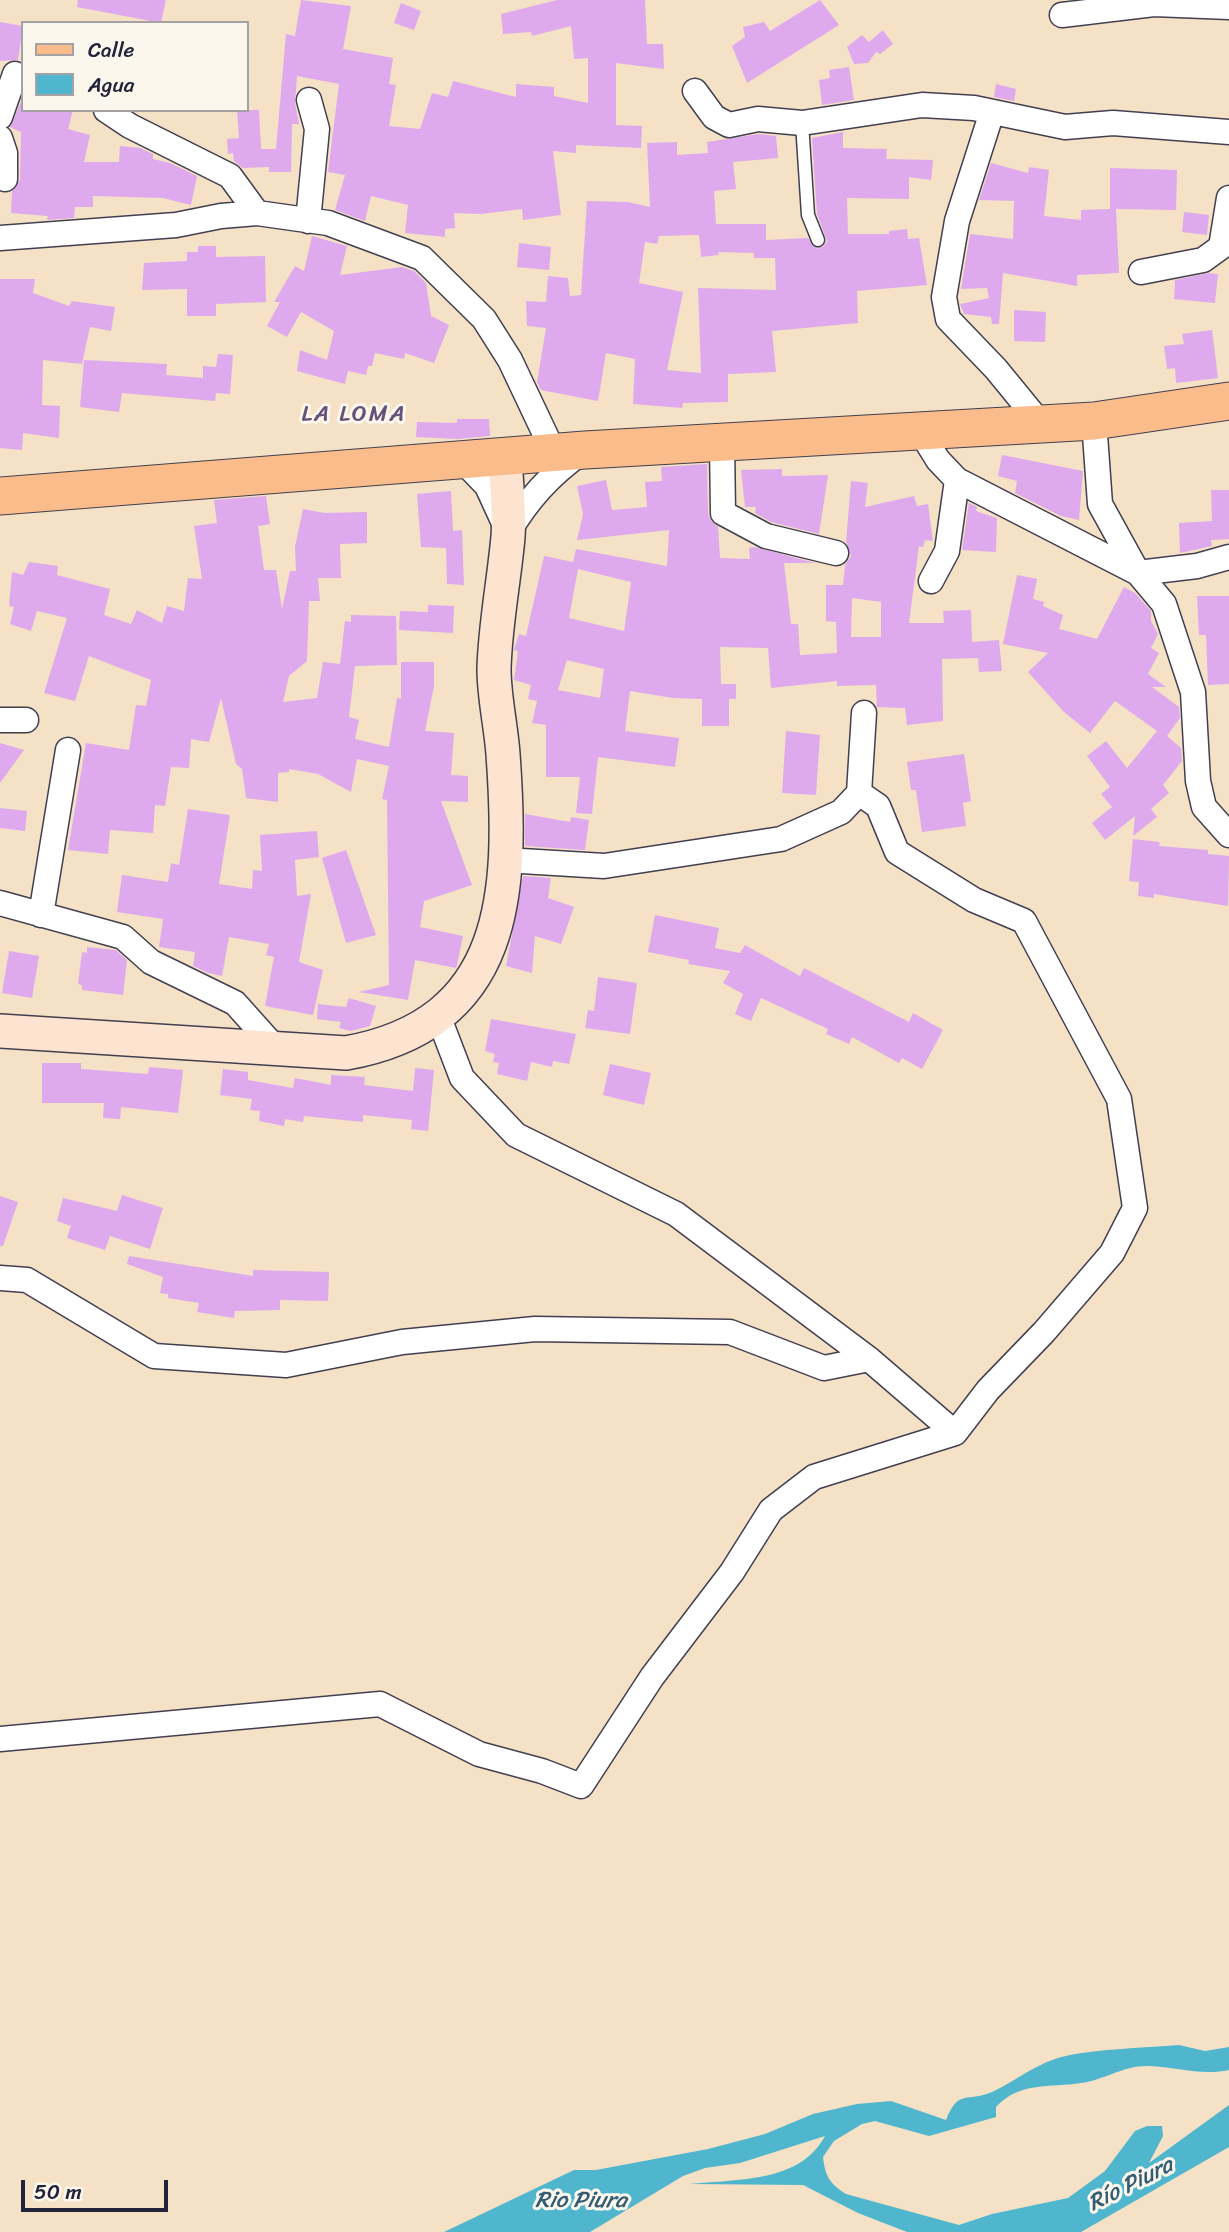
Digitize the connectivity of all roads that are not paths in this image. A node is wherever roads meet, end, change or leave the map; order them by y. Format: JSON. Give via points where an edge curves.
{"nodes":[{"id":1,"x":1229,"y":7,"type":"edge"},
{"id":2,"x":1062,"y":15,"type":"dead end"},
{"id":3,"x":12,"y":73,"type":"edge"},
{"id":4,"x":695,"y":92,"type":"dead end"},
{"id":5,"x":309,"y":100,"type":"dead end"},
{"id":6,"x":109,"y":112,"type":"edge"},
{"id":7,"x":992,"y":112,"type":"junction"},
{"id":8,"x":0,"y":117,"type":"edge"},
{"id":9,"x":802,"y":123,"type":"junction"},
{"id":10,"x":1229,"y":132,"type":"edge"},
{"id":11,"x":0,"y":138,"type":"edge"},
{"id":12,"x":5,"y":179,"type":"dead end"},
{"id":13,"x":1229,"y":198,"type":"edge"},
{"id":14,"x":257,"y":213,"type":"junction"},
{"id":15,"x":308,"y":221,"type":"junction"},
{"id":16,"x":0,"y":238,"type":"edge"},
{"id":17,"x":818,"y":240,"type":"dead end"},
{"id":18,"x":1141,"y":272,"type":"dead end"},
{"id":19,"x":1229,"y":401,"type":"edge"},
{"id":20,"x":1094,"y":421,"type":"junction"},
{"id":21,"x":1041,"y":424,"type":"junction"},
{"id":22,"x":920,"y":431,"type":"junction"},
{"id":23,"x":722,"y":442,"type":"junction"},
{"id":24,"x":570,"y":451,"type":"junction"},
{"id":25,"x":505,"y":457,"type":"junction"},
{"id":26,"x":463,"y":461,"type":"junction"},
{"id":27,"x":957,"y":480,"type":"junction"},
{"id":28,"x":0,"y":496,"type":"edge"},
{"id":29,"x":508,"y":534,"type":"junction"},
{"id":30,"x":836,"y":553,"type":"dead end"},
{"id":31,"x":1229,"y":557,"type":"edge"},
{"id":32,"x":1138,"y":573,"type":"junction"},
{"id":33,"x":931,"y":581,"type":"dead end"},
{"id":34,"x":864,"y":713,"type":"dead end"},
{"id":35,"x":0,"y":720,"type":"edge"},
{"id":36,"x":26,"y":720,"type":"dead end"},
{"id":37,"x":68,"y":750,"type":"dead end"},
{"id":38,"x":859,"y":793,"type":"junction"},
{"id":39,"x":1229,"y":835,"type":"edge"},
{"id":40,"x":505,"y":860,"type":"junction"},
{"id":41,"x":0,"y":903,"type":"edge"},
{"id":42,"x":41,"y":915,"type":"junction"},
{"id":43,"x":439,"y":1018,"type":"junction"},
{"id":44,"x":0,"y":1031,"type":"edge"},
{"id":45,"x":278,"y":1051,"type":"junction"},
{"id":46,"x":0,"y":1278,"type":"edge"},
{"id":47,"x":869,"y":1359,"type":"junction"},
{"id":48,"x":956,"y":1433,"type":"junction"},
{"id":49,"x":0,"y":1739,"type":"edge"}],
"edges":[{"from":1,"to":2,"type":"street","via":[[1154,4]]},
{"from":3,"to":8,"type":"street"},
{"from":4,"to":9,"type":"street","via":[[714,117],[729,125],[758,119]]},
{"from":5,"to":15,"type":"street","via":[[317,129]]},
{"from":6,"to":14,"type":"street","via":[[230,176]]},
{"from":7,"to":9,"type":"street","via":[[922,105]]},
{"from":7,"to":10,"type":"street","via":[[1065,127],[1113,123]]},
{"from":7,"to":21,"type":"street","via":[[957,221],[944,297],[948,319]]},
{"from":9,"to":17,"type":"lane","via":[[808,215]]},
{"from":11,"to":12,"type":"street"},
{"from":13,"to":18,"type":"street","via":[[1221,247],[1203,260]]},
{"from":14,"to":15,"type":"street"},
{"from":14,"to":16,"type":"street","via":[[176,226]]},
{"from":15,"to":24,"type":"street","via":[[328,223],[422,258],[447,279],[484,320]]},
{"from":19,"to":20,"type":"main road"},
{"from":20,"to":21,"type":"main road"},
{"from":20,"to":32,"type":"street","via":[[1100,504]]},
{"from":21,"to":22,"type":"main road"},
{"from":22,"to":23,"type":"main road"},
{"from":22,"to":27,"type":"street"},
{"from":23,"to":24,"type":"main road"},
{"from":23,"to":30,"type":"street","via":[[723,513],[766,536]]},
{"from":24,"to":25,"type":"main road"},
{"from":24,"to":29,"type":"street"},
{"from":25,"to":26,"type":"main road"},
{"from":25,"to":29,"type":"main road"},
{"from":26,"to":28,"type":"main road"},
{"from":26,"to":29,"type":"street","via":[[487,486]]},
{"from":27,"to":32,"type":"street"},
{"from":27,"to":33,"type":"street","via":[[947,551]]},
{"from":29,"to":40,"type":"main road","via":[[494,670],[503,755]]},
{"from":31,"to":32,"type":"street"},
{"from":32,"to":39,"type":"street","via":[[1164,604],[1193,692],[1204,807]]},
{"from":34,"to":38,"type":"street"},
{"from":35,"to":36,"type":"street"},
{"from":37,"to":42,"type":"street"},
{"from":38,"to":40,"type":"street","via":[[841,811],[781,839],[604,866]]},
{"from":38,"to":48,"type":"street","via":[[878,806],[898,852],[974,900],[1024,921],[1119,1099],[1135,1208],[1112,1253],[988,1390]]},
{"from":40,"to":43,"type":"main road","via":[[487,954],[475,978]]},
{"from":41,"to":42,"type":"street"},
{"from":42,"to":45,"type":"street","via":[[123,937],[151,962],[234,1003]]},
{"from":43,"to":45,"type":"main road","via":[[373,1049]]},
{"from":43,"to":47,"type":"street","via":[[462,1078],[516,1135],[676,1214]]},
{"from":44,"to":45,"type":"main road"},
{"from":46,"to":47,"type":"street","via":[[27,1280],[154,1356],[286,1364],[401,1342],[536,1329],[730,1332],[824,1368]]},
{"from":47,"to":48,"type":"street"},
{"from":48,"to":49,"type":"street","via":[[814,1476],[771,1510],[581,1786],[479,1754],[380,1704]]}]}
